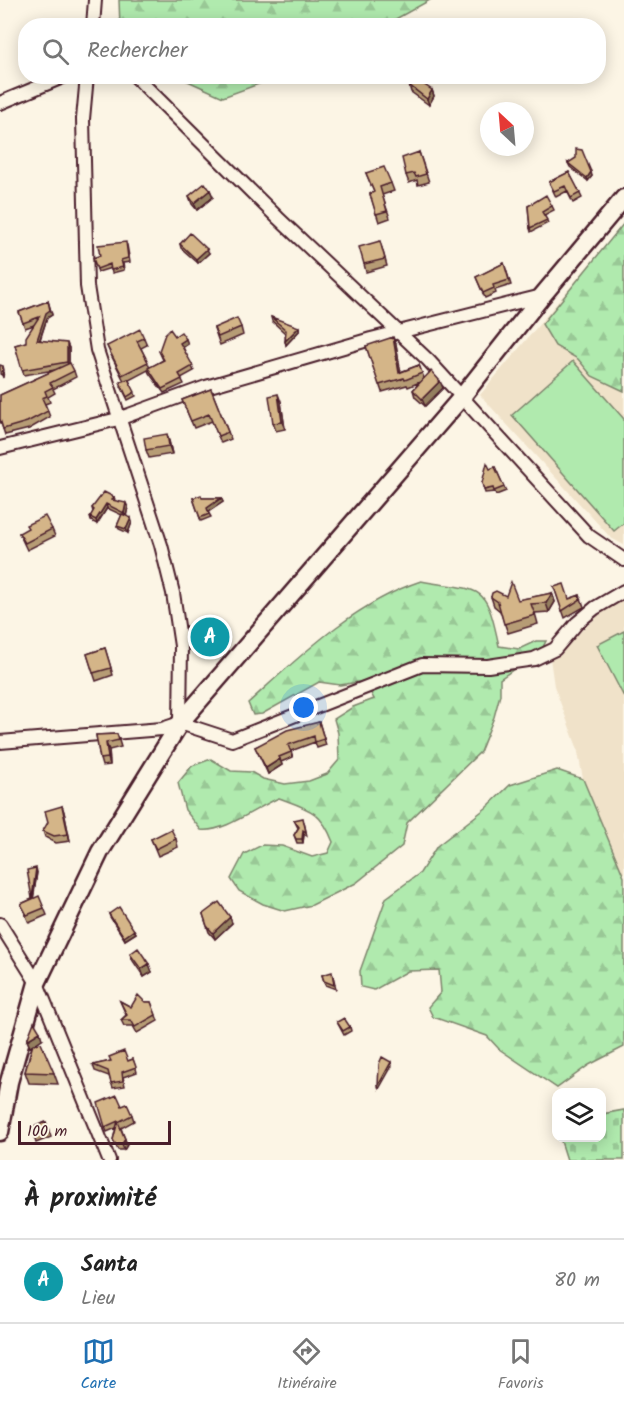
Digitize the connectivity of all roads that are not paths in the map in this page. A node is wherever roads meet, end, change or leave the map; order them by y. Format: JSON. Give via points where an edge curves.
{"nodes":[{"id":1,"x":95,"y":0,"type":"edge"},
{"id":2,"x":94,"y":18,"type":"edge"},
{"id":3,"x":46,"y":84,"type":"edge"},
{"id":4,"x":86,"y":84,"type":"edge"},
{"id":5,"x":143,"y":84,"type":"edge"},
{"id":6,"x":0,"y":103,"type":"edge"},
{"id":7,"x":624,"y":198,"type":"edge"},
{"id":8,"x":542,"y":296,"type":"junction"},
{"id":9,"x":396,"y":332,"type":"junction"},
{"id":10,"x":461,"y":398,"type":"junction"},
{"id":11,"x":118,"y":419,"type":"junction"},
{"id":12,"x":0,"y":448,"type":"edge"},
{"id":13,"x":624,"y":560,"type":"edge"},
{"id":14,"x":624,"y":591,"type":"edge"},
{"id":15,"x":180,"y":723,"type":"junction"},
{"id":16,"x":0,"y":742,"type":"edge"},
{"id":17,"x":0,"y":924,"type":"edge"},
{"id":18,"x":37,"y":983,"type":"junction"},
{"id":19,"x":0,"y":1132,"type":"edge"},
{"id":20,"x":109,"y":1160,"type":"edge"}],
"edges":[{"from":1,"to":2,"type":"street"},
{"from":3,"to":6,"type":"street"},
{"from":4,"to":11,"type":"street","via":[[83,119],[87,286],[96,350]]},
{"from":5,"to":9,"type":"street"},
{"from":7,"to":8,"type":"main road"},
{"from":8,"to":9,"type":"street"},
{"from":8,"to":10,"type":"main road"},
{"from":9,"to":10,"type":"street","via":[[428,360]]},
{"from":9,"to":11,"type":"street","via":[[206,387]]},
{"from":10,"to":13,"type":"street","via":[[589,536]]},
{"from":10,"to":15,"type":"main road"},
{"from":11,"to":12,"type":"street"},
{"from":11,"to":15,"type":"street","via":[[161,545],[173,593],[181,646]]},
{"from":14,"to":15,"type":"street","via":[[577,622],[555,649],[534,659],[488,666],[422,665],[232,740]]},
{"from":15,"to":16,"type":"street","via":[[162,729]]},
{"from":15,"to":18,"type":"main road","via":[[100,852]]},
{"from":17,"to":18,"type":"street"},
{"from":18,"to":19,"type":"main road","via":[[9,1082]]},
{"from":18,"to":20,"type":"street"}]}
